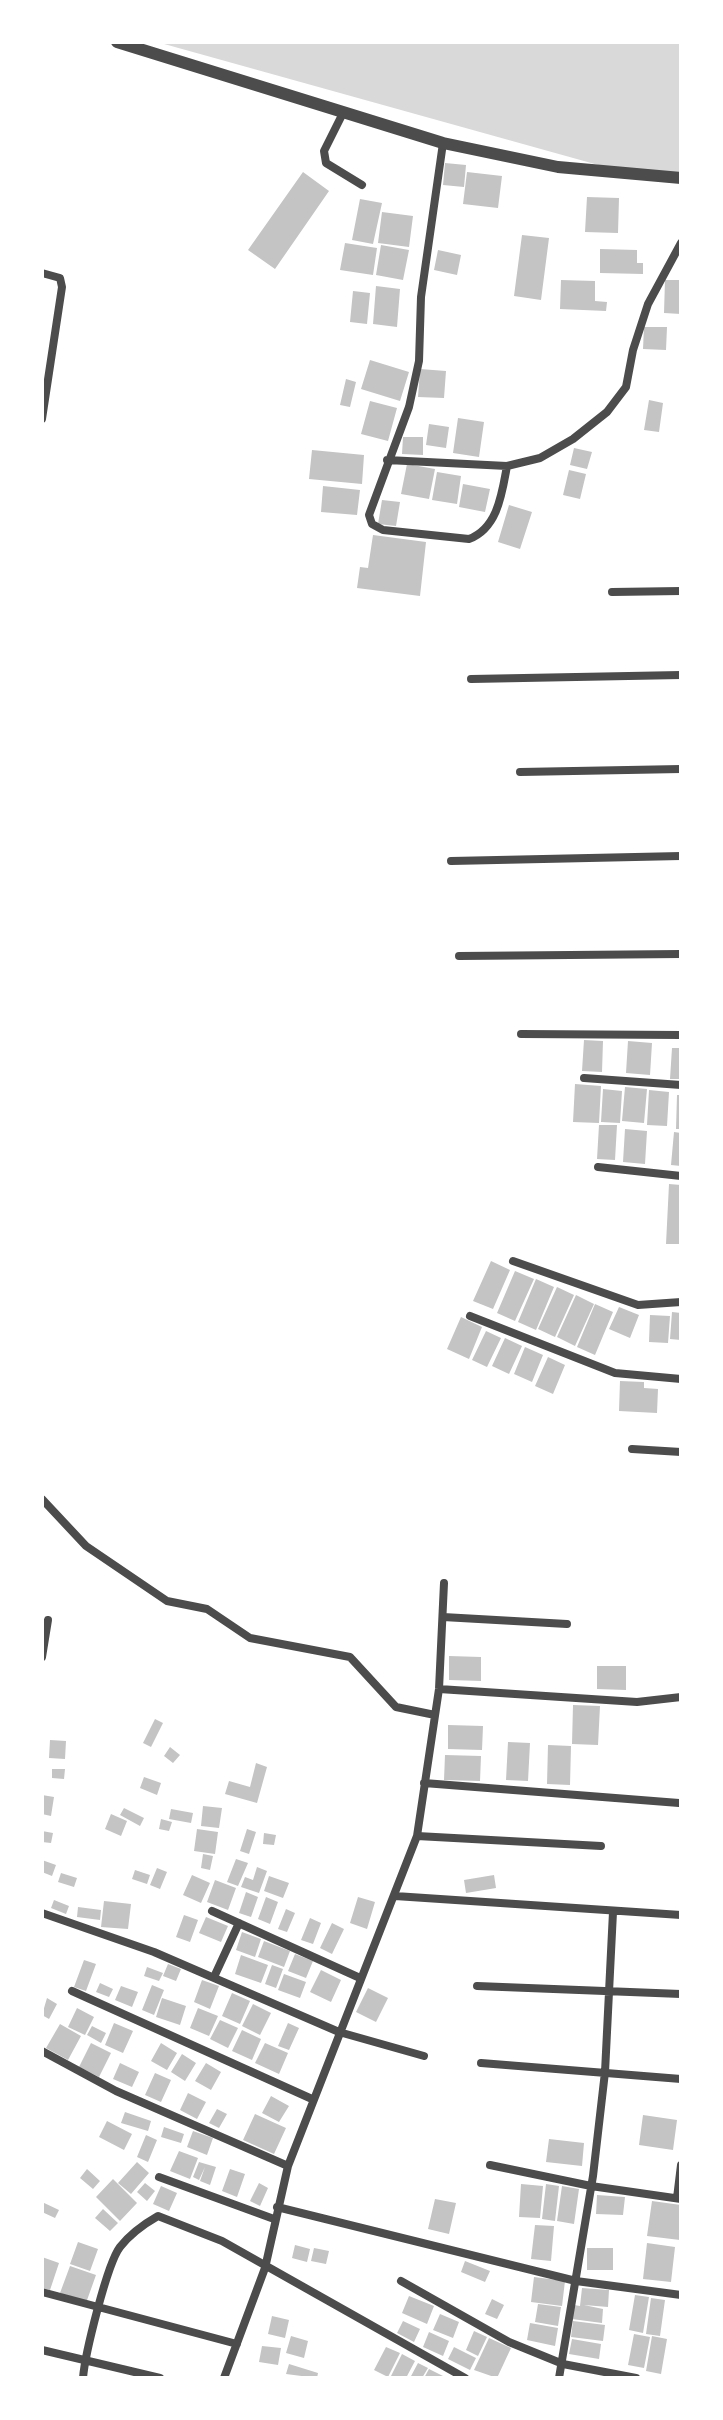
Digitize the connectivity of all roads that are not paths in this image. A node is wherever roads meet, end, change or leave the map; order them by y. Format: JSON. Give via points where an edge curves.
{"nodes":[{"id":1,"x":117,"y":42,"type":"edge"},
{"id":2,"x":343,"y":113,"type":"junction"},
{"id":3,"x":443,"y":143,"type":"junction"},
{"id":4,"x":681,"y":178,"type":"edge"},
{"id":5,"x":362,"y":185,"type":"dead end"},
{"id":6,"x":681,"y":243,"type":"edge"},
{"id":7,"x":42,"y":273,"type":"edge"},
{"id":8,"x":46,"y":359,"type":"edge"},
{"id":9,"x":42,"y":419,"type":"edge"},
{"id":10,"x":387,"y":460,"type":"junction"},
{"id":11,"x":507,"y":466,"type":"junction"},
{"id":12,"x":681,"y":591,"type":"edge"},
{"id":13,"x":612,"y":592,"type":"dead end"},
{"id":14,"x":681,"y":675,"type":"edge"},
{"id":15,"x":471,"y":679,"type":"dead end"},
{"id":16,"x":681,"y":769,"type":"edge"},
{"id":17,"x":520,"y":772,"type":"dead end"},
{"id":18,"x":681,"y":856,"type":"edge"},
{"id":19,"x":451,"y":861,"type":"dead end"},
{"id":20,"x":681,"y":954,"type":"edge"},
{"id":21,"x":459,"y":956,"type":"dead end"},
{"id":22,"x":521,"y":1034,"type":"dead end"},
{"id":23,"x":681,"y":1035,"type":"edge"},
{"id":24,"x":584,"y":1078,"type":"dead end"},
{"id":25,"x":681,"y":1085,"type":"edge"},
{"id":26,"x":598,"y":1167,"type":"dead end"},
{"id":27,"x":681,"y":1176,"type":"edge"},
{"id":28,"x":513,"y":1261,"type":"dead end"},
{"id":29,"x":681,"y":1302,"type":"edge"},
{"id":30,"x":470,"y":1316,"type":"dead end"},
{"id":31,"x":681,"y":1379,"type":"edge"},
{"id":32,"x":632,"y":1449,"type":"dead end"},
{"id":33,"x":681,"y":1452,"type":"edge"},
{"id":34,"x":42,"y":1499,"type":"edge"},
{"id":35,"x":444,"y":1583,"type":"dead end"},
{"id":36,"x":443,"y":1617,"type":"junction"},
{"id":37,"x":48,"y":1620,"type":"dead end"},
{"id":38,"x":567,"y":1624,"type":"dead end"},
{"id":39,"x":42,"y":1657,"type":"edge"},
{"id":40,"x":439,"y":1689,"type":"junction"},
{"id":41,"x":681,"y":1697,"type":"edge"},
{"id":42,"x":435,"y":1715,"type":"junction"},
{"id":43,"x":424,"y":1783,"type":"junction"},
{"id":44,"x":679,"y":1803,"type":"dead end"},
{"id":45,"x":417,"y":1836,"type":"junction"},
{"id":46,"x":601,"y":1846,"type":"dead end"},
{"id":47,"x":395,"y":1896,"type":"junction"},
{"id":48,"x":212,"y":1911,"type":"dead end"},
{"id":49,"x":613,"y":1912,"type":"junction"},
{"id":50,"x":42,"y":1913,"type":"edge"},
{"id":51,"x":681,"y":1915,"type":"edge"},
{"id":52,"x":239,"y":1923,"type":"junction"},
{"id":53,"x":214,"y":1977,"type":"junction"},
{"id":54,"x":360,"y":1978,"type":"junction"},
{"id":55,"x":477,"y":1986,"type":"dead end"},
{"id":56,"x":72,"y":1991,"type":"dead end"},
{"id":57,"x":611,"y":1991,"type":"junction"},
{"id":58,"x":681,"y":1994,"type":"edge"},
{"id":59,"x":339,"y":2032,"type":"junction"},
{"id":60,"x":42,"y":2051,"type":"edge"},
{"id":61,"x":424,"y":2056,"type":"dead end"},
{"id":62,"x":481,"y":2063,"type":"dead end"},
{"id":63,"x":605,"y":2072,"type":"junction"},
{"id":64,"x":681,"y":2079,"type":"edge"},
{"id":65,"x":312,"y":2099,"type":"junction"},
{"id":66,"x":490,"y":2165,"type":"dead end"},
{"id":67,"x":681,"y":2165,"type":"edge"},
{"id":68,"x":288,"y":2166,"type":"junction"},
{"id":69,"x":159,"y":2177,"type":"dead end"},
{"id":70,"x":591,"y":2186,"type":"junction"},
{"id":71,"x":679,"y":2198,"type":"edge"},
{"id":72,"x":277,"y":2207,"type":"junction"},
{"id":73,"x":274,"y":2219,"type":"junction"},
{"id":74,"x":265,"y":2268,"type":"junction"},
{"id":75,"x":401,"y":2281,"type":"dead end"},
{"id":76,"x":576,"y":2281,"type":"junction"},
{"id":77,"x":42,"y":2292,"type":"edge"},
{"id":78,"x":681,"y":2295,"type":"edge"},
{"id":79,"x":100,"y":2307,"type":"junction"},
{"id":80,"x":237,"y":2344,"type":"junction"},
{"id":81,"x":42,"y":2350,"type":"edge"},
{"id":82,"x":85,"y":2358,"type":"junction"},
{"id":83,"x":563,"y":2364,"type":"junction"},
{"id":84,"x":83,"y":2378,"type":"edge"},
{"id":85,"x":160,"y":2378,"type":"edge"},
{"id":86,"x":224,"y":2378,"type":"edge"},
{"id":87,"x":465,"y":2378,"type":"edge"},
{"id":88,"x":559,"y":2378,"type":"edge"},
{"id":89,"x":636,"y":2378,"type":"edge"}],
"edges":[{"from":1,"to":2,"type":"street"},
{"from":2,"to":3,"type":"street"},
{"from":2,"to":5,"type":"street","via":[[324,151],[326,163]]},
{"from":3,"to":4,"type":"street","via":[[558,167]]},
{"from":3,"to":10,"type":"street","via":[[421,297],[419,361],[409,407]]},
{"from":6,"to":11,"type":"street","via":[[648,304],[626,387],[607,412],[540,458]]},
{"from":7,"to":8,"type":"street","via":[[60,278],[62,287]]},
{"from":8,"to":9,"type":"street"},
{"from":10,"to":11,"type":"street"},
{"from":10,"to":11,"type":"street","via":[[369,515],[372,524],[383,530],[469,539],[496,511]]},
{"from":12,"to":13,"type":"street"},
{"from":14,"to":15,"type":"street"},
{"from":16,"to":17,"type":"street"},
{"from":18,"to":19,"type":"street"},
{"from":20,"to":21,"type":"street"},
{"from":22,"to":23,"type":"street"},
{"from":24,"to":25,"type":"street"},
{"from":26,"to":27,"type":"street"},
{"from":28,"to":29,"type":"street","via":[[638,1305]]},
{"from":30,"to":31,"type":"street","via":[[615,1373]]},
{"from":32,"to":33,"type":"street"},
{"from":34,"to":42,"type":"street","via":[[86,1546],[167,1601],[207,1609],[250,1638],[350,1657],[396,1707]]},
{"from":35,"to":36,"type":"street"},
{"from":36,"to":38,"type":"street"},
{"from":36,"to":40,"type":"street"},
{"from":37,"to":39,"type":"street"},
{"from":40,"to":41,"type":"street","via":[[637,1702]]},
{"from":40,"to":42,"type":"street"},
{"from":42,"to":43,"type":"street"},
{"from":43,"to":44,"type":"street"},
{"from":43,"to":45,"type":"street"},
{"from":45,"to":46,"type":"street"},
{"from":45,"to":47,"type":"street"},
{"from":47,"to":49,"type":"street"},
{"from":47,"to":54,"type":"street"},
{"from":48,"to":52,"type":"street"},
{"from":49,"to":51,"type":"street"},
{"from":49,"to":57,"type":"street"},
{"from":50,"to":53,"type":"street"},
{"from":52,"to":53,"type":"street"},
{"from":52,"to":54,"type":"street"},
{"from":53,"to":59,"type":"street"},
{"from":54,"to":59,"type":"street"},
{"from":55,"to":57,"type":"street"},
{"from":56,"to":65,"type":"street"},
{"from":57,"to":58,"type":"street"},
{"from":57,"to":63,"type":"street"},
{"from":59,"to":61,"type":"street"},
{"from":59,"to":65,"type":"street"},
{"from":60,"to":68,"type":"street","via":[[116,2091]]},
{"from":62,"to":63,"type":"street"},
{"from":63,"to":64,"type":"street"},
{"from":63,"to":70,"type":"street"},
{"from":65,"to":68,"type":"street"},
{"from":66,"to":70,"type":"street"},
{"from":67,"to":71,"type":"street"},
{"from":68,"to":72,"type":"street"},
{"from":69,"to":73,"type":"street"},
{"from":70,"to":71,"type":"street"},
{"from":70,"to":76,"type":"street"},
{"from":72,"to":73,"type":"street"},
{"from":72,"to":76,"type":"street"},
{"from":73,"to":74,"type":"street"},
{"from":74,"to":79,"type":"street","via":[[222,2241],[158,2216],[117,2249]]},
{"from":74,"to":80,"type":"street"},
{"from":74,"to":87,"type":"street"},
{"from":75,"to":83,"type":"street","via":[[509,2342]]},
{"from":76,"to":78,"type":"street"},
{"from":76,"to":83,"type":"street"},
{"from":77,"to":79,"type":"street"},
{"from":79,"to":80,"type":"street"},
{"from":79,"to":82,"type":"street"},
{"from":80,"to":86,"type":"street"},
{"from":81,"to":82,"type":"street"},
{"from":82,"to":84,"type":"street"},
{"from":82,"to":85,"type":"street"},
{"from":83,"to":88,"type":"street"},
{"from":83,"to":89,"type":"street"}]}
